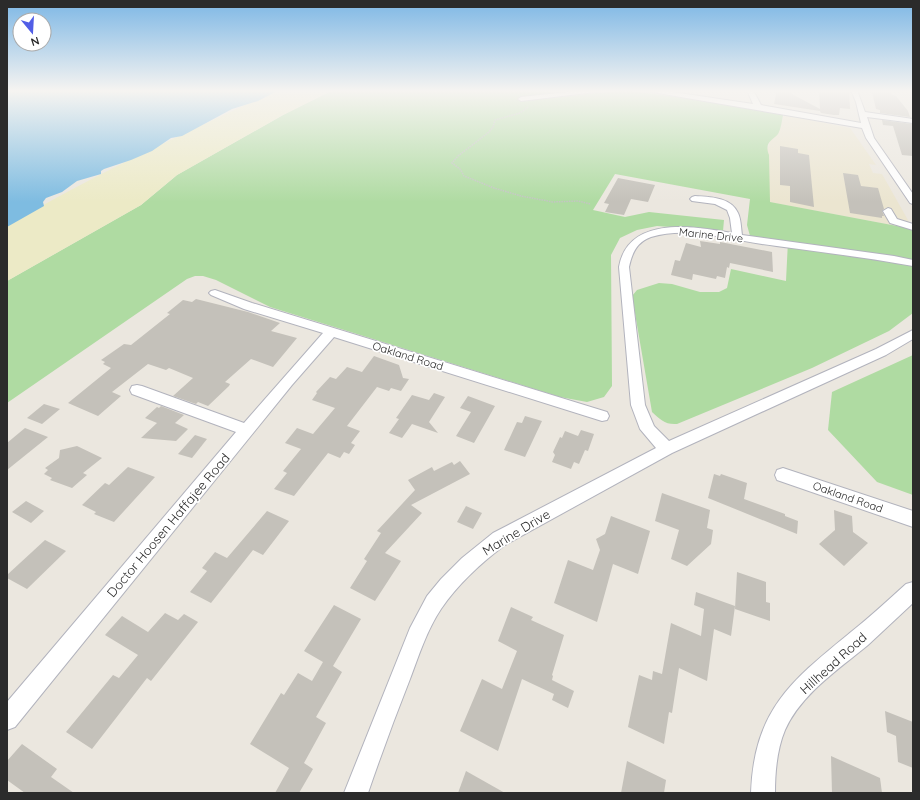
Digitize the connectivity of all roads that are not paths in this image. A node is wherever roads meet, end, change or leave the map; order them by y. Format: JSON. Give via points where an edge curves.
{"nodes":[{"id":1,"x":866,"y":127,"type":"edge"},
{"id":2,"x":695,"y":199,"type":"dead end"},
{"id":3,"x":913,"y":201,"type":"edge"},
{"id":4,"x":888,"y":211,"type":"dead end"},
{"id":5,"x":913,"y":227,"type":"edge"},
{"id":6,"x":738,"y":237,"type":"junction"},
{"id":7,"x":913,"y":263,"type":"edge"},
{"id":8,"x":215,"y":293,"type":"dead end"},
{"id":9,"x":331,"y":332,"type":"junction"},
{"id":10,"x":913,"y":334,"type":"edge"},
{"id":11,"x":137,"y":390,"type":"dead end"},
{"id":12,"x":602,"y":416,"type":"dead end"},
{"id":13,"x":246,"y":430,"type":"junction"},
{"id":14,"x":667,"y":449,"type":"junction"},
{"id":15,"x":783,"y":476,"type":"dead end"},
{"id":16,"x":913,"y":519,"type":"edge"},
{"id":17,"x":913,"y":591,"type":"edge"},
{"id":18,"x":7,"y":719,"type":"edge"},
{"id":19,"x":356,"y":793,"type":"edge"},
{"id":20,"x":763,"y":793,"type":"edge"}],
"edges":[{"from":1,"to":3,"type":"street","via":[[870,138]]},
{"from":2,"to":6,"type":"street","via":[[719,203],[730,208]]},
{"from":4,"to":5,"type":"street","via":[[893,221]]},
{"from":6,"to":7,"type":"street","name":"Marine Drive"},
{"from":6,"to":14,"type":"street","name":"Marine Drive","via":[[694,231],[657,233],[635,241],[625,256],[626,295],[638,405],[645,427]]},
{"from":8,"to":9,"type":"street","name":"Oakland Road"},
{"from":9,"to":12,"type":"street","name":"Oakland Road"},
{"from":9,"to":13,"type":"street","name":"Doctor Hoosen Haffajee Road"},
{"from":10,"to":14,"type":"street","name":"Marine Drive","via":[[881,352]]},
{"from":11,"to":13,"type":"street"},
{"from":13,"to":18,"type":"street","name":"Doctor Hoosen Haffajee Road"},
{"from":14,"to":19,"type":"street","name":"Marine Drive","via":[[499,539],[456,575],[426,615]]},
{"from":15,"to":16,"type":"street","name":"Oakland Road"},
{"from":17,"to":20,"type":"street","name":"Hillhead Road","via":[[825,666],[793,699],[778,720],[768,751]]}]}
